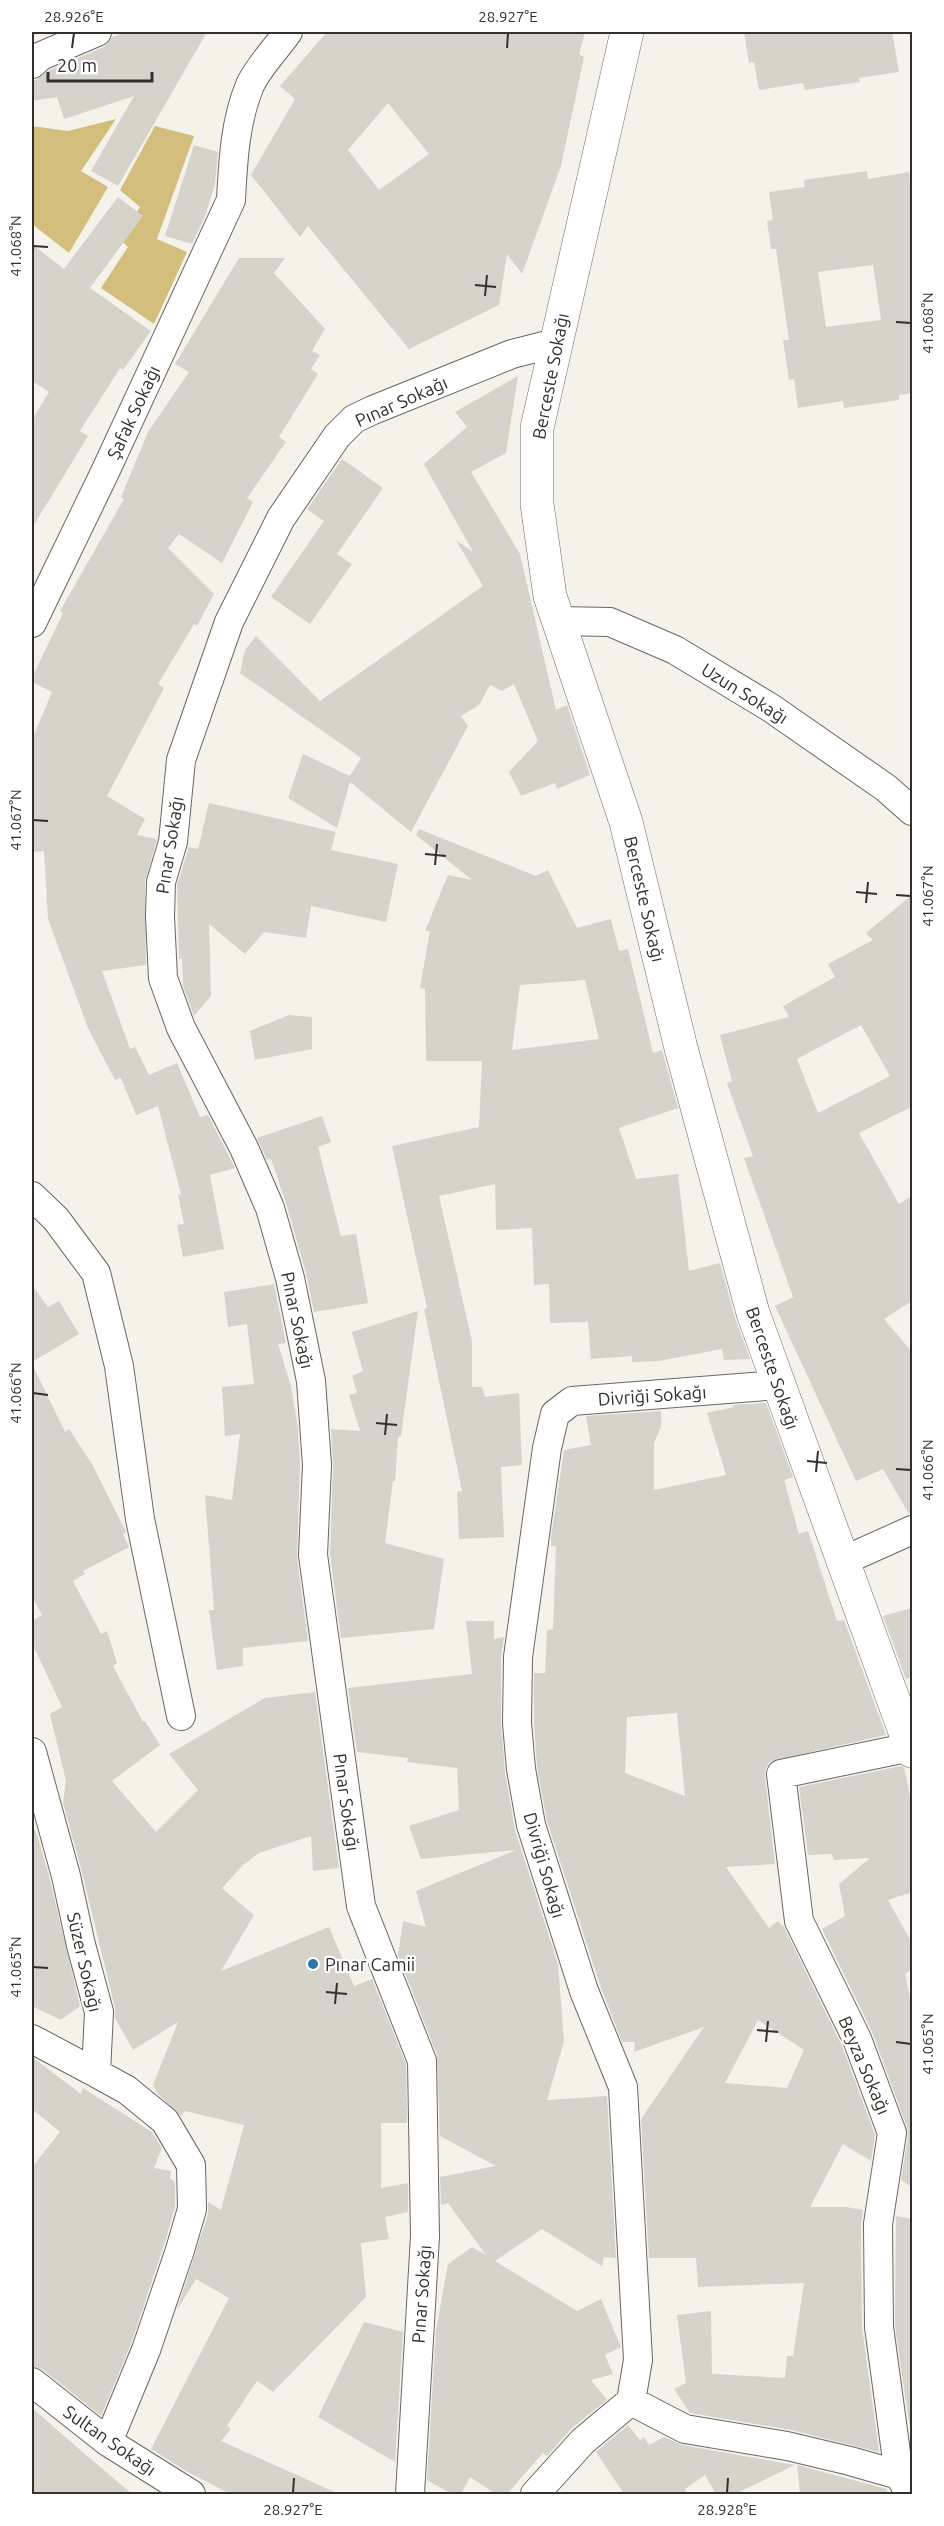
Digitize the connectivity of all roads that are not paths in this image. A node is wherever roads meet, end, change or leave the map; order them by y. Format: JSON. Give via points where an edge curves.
{"nodes":[{"id":1,"x":96,"y":32,"type":"edge"},
{"id":2,"x":288,"y":32,"type":"edge"},
{"id":3,"x":627,"y":32,"type":"edge"},
{"id":4,"x":32,"y":64,"type":"edge"},
{"id":5,"x":555,"y":343,"type":"junction"},
{"id":6,"x":558,"y":621,"type":"junction"},
{"id":7,"x":32,"y":623,"type":"edge"},
{"id":8,"x":912,"y":810,"type":"edge"},
{"id":9,"x":32,"y":1196,"type":"edge"},
{"id":10,"x":779,"y":1385,"type":"junction"},
{"id":11,"x":912,"y":1530,"type":"edge"},
{"id":12,"x":843,"y":1560,"type":"junction"},
{"id":13,"x":181,"y":1716,"type":"dead end"},
{"id":14,"x":912,"y":1749,"type":"edge"},
{"id":15,"x":32,"y":1752,"type":"edge"},
{"id":16,"x":32,"y":2039,"type":"edge"},
{"id":17,"x":96,"y":2073,"type":"junction"},
{"id":18,"x":32,"y":2382,"type":"edge"},
{"id":19,"x":631,"y":2401,"type":"junction"},
{"id":20,"x":108,"y":2442,"type":"junction"},
{"id":21,"x":905,"y":2485,"type":"edge"},
{"id":22,"x":191,"y":2494,"type":"edge"},
{"id":23,"x":410,"y":2494,"type":"edge"},
{"id":24,"x":535,"y":2494,"type":"edge"}],
"edges":[{"from":1,"to":4,"type":"street","via":[[41,56]]},
{"from":2,"to":7,"type":"street","name":"Şafak Sokağı","via":[[251,83],[239,116],[231,200]]},
{"from":3,"to":5,"type":"street","name":"Berceste Sokağı"},
{"from":5,"to":6,"type":"street","name":"Berceste Sokağı","via":[[537,428],[537,504],[550,596]]},
{"from":5,"to":23,"type":"street","name":"Pınar Sokağı","via":[[512,354],[373,410],[354,419],[337,436],[281,518],[229,622],[181,760],[173,842],[161,882],[163,978],[181,1028],[244,1148],[270,1208],[290,1278],[311,1381],[317,1465],[313,1555],[361,1906],[422,2061],[425,2236]]},
{"from":6,"to":8,"type":"street","name":"Uzun Sokağı","via":[[610,622],[675,650],[771,708]]},
{"from":6,"to":10,"type":"street","name":"Berceste Sokağı","via":[[626,822],[703,1132],[753,1313]]},
{"from":9,"to":13,"type":"street","via":[[56,1219],[96,1273],[119,1366],[140,1518]]},
{"from":10,"to":12,"type":"street","name":"Berceste Sokağı"},
{"from":10,"to":19,"type":"street","name":"Divriği Sokağı","via":[[572,1401],[555,1414],[547,1448],[518,1657],[521,1769],[531,1825],[584,1991],[623,2087],[638,2360]]},
{"from":11,"to":12,"type":"street"},
{"from":12,"to":14,"type":"street","name":"Berceste Sokağı"},
{"from":14,"to":21,"type":"street","name":"Beyza Sokağı","via":[[781,1774],[799,1921],[857,2040],[892,2133],[878,2224],[879,2326]]},
{"from":15,"to":17,"type":"street","name":"Süzer Sokağı","via":[[99,2012]]},
{"from":16,"to":17,"type":"street"},
{"from":17,"to":20,"type":"street","via":[[127,2090],[165,2121],[191,2165],[192,2209],[180,2250],[146,2350]]},
{"from":18,"to":20,"type":"street","name":"Sultan Sokağı"},
{"from":19,"to":21,"type":"street","via":[[685,2429],[850,2460]]},
{"from":19,"to":24,"type":"street","via":[[583,2441]]},
{"from":20,"to":22,"type":"street","name":"Sultan Sokağı"}]}
